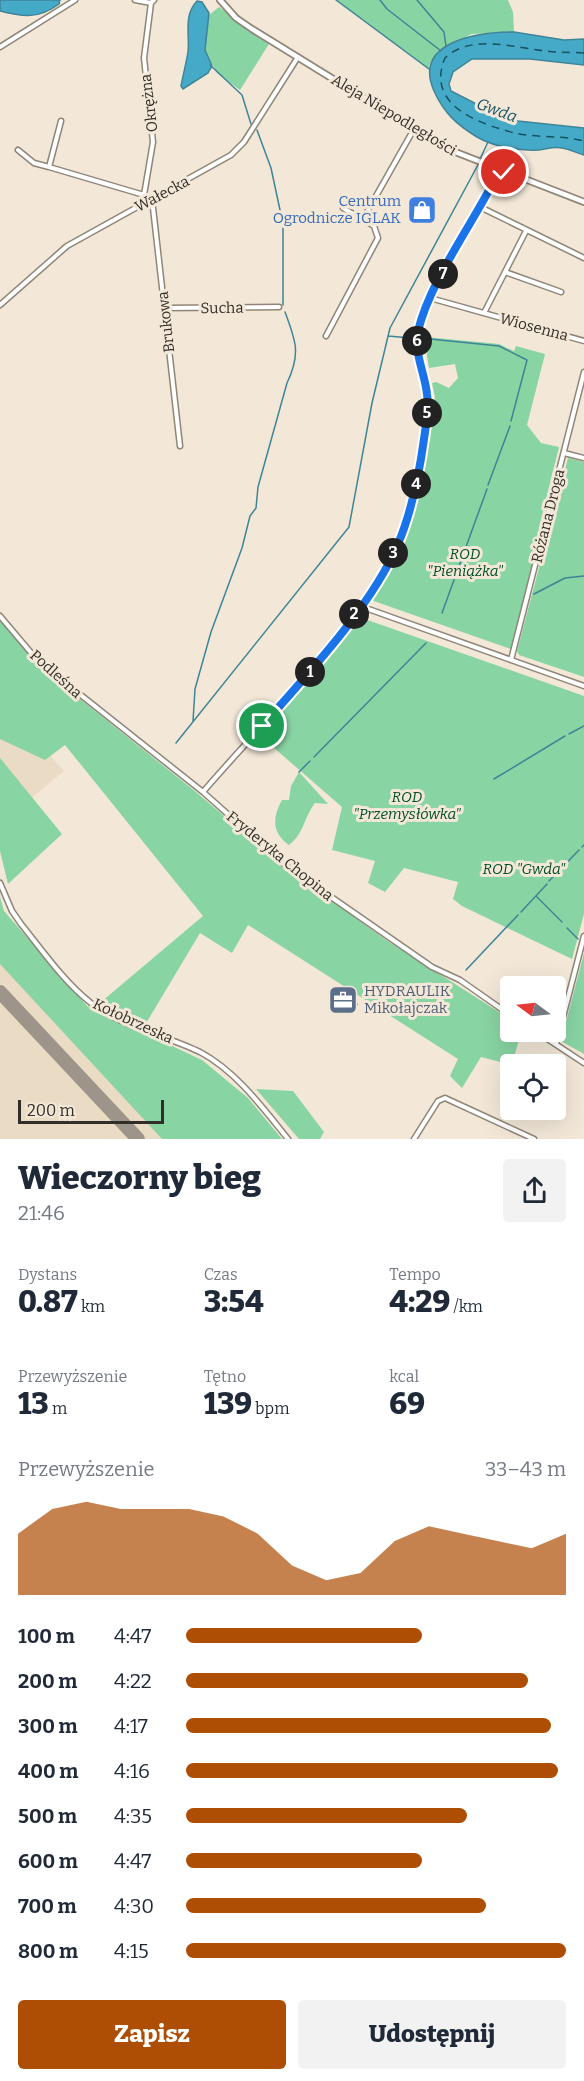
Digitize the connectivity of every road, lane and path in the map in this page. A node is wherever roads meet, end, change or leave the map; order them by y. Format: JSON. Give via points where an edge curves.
{"nodes":[{"id":1,"x":75,"y":0,"type":"edge"},
{"id":2,"x":135,"y":0,"type":"edge"},
{"id":3,"x":220,"y":0,"type":"edge"},
{"id":4,"x":153,"y":2,"type":"edge"},
{"id":5,"x":0,"y":47,"type":"edge"},
{"id":6,"x":298,"y":57,"type":"junction"},
{"id":7,"x":62,"y":121,"type":"dead end"},
{"id":8,"x":414,"y":129,"type":"junction"},
{"id":9,"x":18,"y":150,"type":"dead end"},
{"id":10,"x":48,"y":167,"type":"junction"},
{"id":11,"x":500,"y":170,"type":"junction"},
{"id":12,"x":144,"y":195,"type":"junction"},
{"id":13,"x":152,"y":199,"type":"junction"},
{"id":14,"x":584,"y":202,"type":"edge"},
{"id":15,"x":146,"y":203,"type":"junction"},
{"id":16,"x":480,"y":207,"type":"junction"},
{"id":17,"x":343,"y":208,"type":"dead end"},
{"id":18,"x":363,"y":219,"type":"junction"},
{"id":19,"x":526,"y":231,"type":"junction"},
{"id":20,"x":584,"y":258,"type":"edge"},
{"id":21,"x":505,"y":272,"type":"junction"},
{"id":22,"x":561,"y":292,"type":"dead end"},
{"id":23,"x":430,"y":298,"type":"junction"},
{"id":24,"x":0,"y":305,"type":"edge"},
{"id":25,"x":279,"y":307,"type":"dead end"},
{"id":26,"x":165,"y":308,"type":"junction"},
{"id":27,"x":484,"y":313,"type":"junction"},
{"id":28,"x":326,"y":336,"type":"dead end"},
{"id":29,"x":584,"y":341,"type":"edge"},
{"id":30,"x":584,"y":372,"type":"edge"},
{"id":31,"x":180,"y":446,"type":"dead end"},
{"id":32,"x":564,"y":453,"type":"junction"},
{"id":33,"x":584,"y":458,"type":"edge"},
{"id":34,"x":360,"y":606,"type":"junction"},
{"id":35,"x":0,"y":616,"type":"edge"},
{"id":36,"x":511,"y":660,"type":"junction"},
{"id":37,"x":584,"y":686,"type":"edge"},
{"id":38,"x":90,"y":704,"type":"joint"},
{"id":39,"x":203,"y":792,"type":"junction"},
{"id":40,"x":0,"y":883,"type":"edge"},
{"id":41,"x":584,"y":936,"type":"edge"},
{"id":42,"x":500,"y":1008,"type":"edge"},
{"id":43,"x":553,"y":1042,"type":"edge"},
{"id":44,"x":556,"y":1044,"type":"junction"},
{"id":45,"x":584,"y":1063,"type":"edge"},
{"id":46,"x":288,"y":1139,"type":"edge"},
{"id":47,"x":414,"y":1139,"type":"edge"},
{"id":48,"x":534,"y":1139,"type":"edge"}],
"edges":[{"from":1,"to":5,"type":"street"},
{"from":2,"to":4,"type":"street"},
{"from":3,"to":6,"type":"street","name":"Aleja Niepodległości","via":[[243,22]]},
{"from":4,"to":12,"type":"street","name":"Okrężna","via":[[144,58],[153,142]]},
{"from":6,"to":8,"type":"street","name":"Aleja Niepodległości"},
{"from":6,"to":13,"type":"street","name":"Wałecka","via":[[238,149],[212,168]]},
{"from":7,"to":10,"type":"street"},
{"from":8,"to":11,"type":"street","name":"Aleja Niepodległości","via":[[445,148]]},
{"from":8,"to":18,"type":"street"},
{"from":9,"to":10,"type":"street","via":[[34,163]]},
{"from":10,"to":12,"type":"street"},
{"from":11,"to":14,"type":"street","name":"Aleja Niepodległości"},
{"from":11,"to":16,"type":"street"},
{"from":12,"to":15,"type":"street","name":"Okrężna"},
{"from":13,"to":15,"type":"street","name":"Wałecka"},
{"from":13,"to":26,"type":"street","name":"Brukowa"},
{"from":15,"to":24,"type":"street","name":"Wałecka","via":[[67,246]]},
{"from":16,"to":19,"type":"street"},
{"from":16,"to":23,"type":"street"},
{"from":17,"to":18,"type":"street"},
{"from":18,"to":28,"type":"street","via":[[374,226],[378,238]]},
{"from":19,"to":20,"type":"street"},
{"from":19,"to":21,"type":"street","name":"Wiosenna"},
{"from":21,"to":22,"type":"street"},
{"from":21,"to":27,"type":"street","name":"Wiosenna"},
{"from":23,"to":27,"type":"street","name":"Wiosenna"},
{"from":23,"to":34,"type":"street","via":[[417,335],[428,397],[412,506],[397,547]]},
{"from":25,"to":26,"type":"street","name":"Sucha"},
{"from":26,"to":31,"type":"street","name":"Brukowa"},
{"from":27,"to":29,"type":"street","name":"Wiosenna"},
{"from":30,"to":32,"type":"street","name":"Różana Droga"},
{"from":32,"to":33,"type":"street"},
{"from":32,"to":36,"type":"street","name":"Różana Droga"},
{"from":34,"to":36,"type":"street"},
{"from":34,"to":39,"type":"street","via":[[305,677]]},
{"from":35,"to":38,"type":"street","name":"Podleśna","via":[[38,661]]},
{"from":36,"to":37,"type":"street"},
{"from":38,"to":39,"type":"street","name":"Fryderyka Chopina"},
{"from":39,"to":42,"type":"street","name":"Fryderyka Chopina","via":[[320,892]]},
{"from":40,"to":46,"type":"street","name":"Kołobrzeska","via":[[21,924],[87,999],[118,1018],[215,1061]]},
{"from":41,"to":44,"type":"street"},
{"from":43,"to":44,"type":"street"},
{"from":44,"to":45,"type":"street"},
{"from":47,"to":48,"type":"street","via":[[438,1101],[449,1098]]}]}
